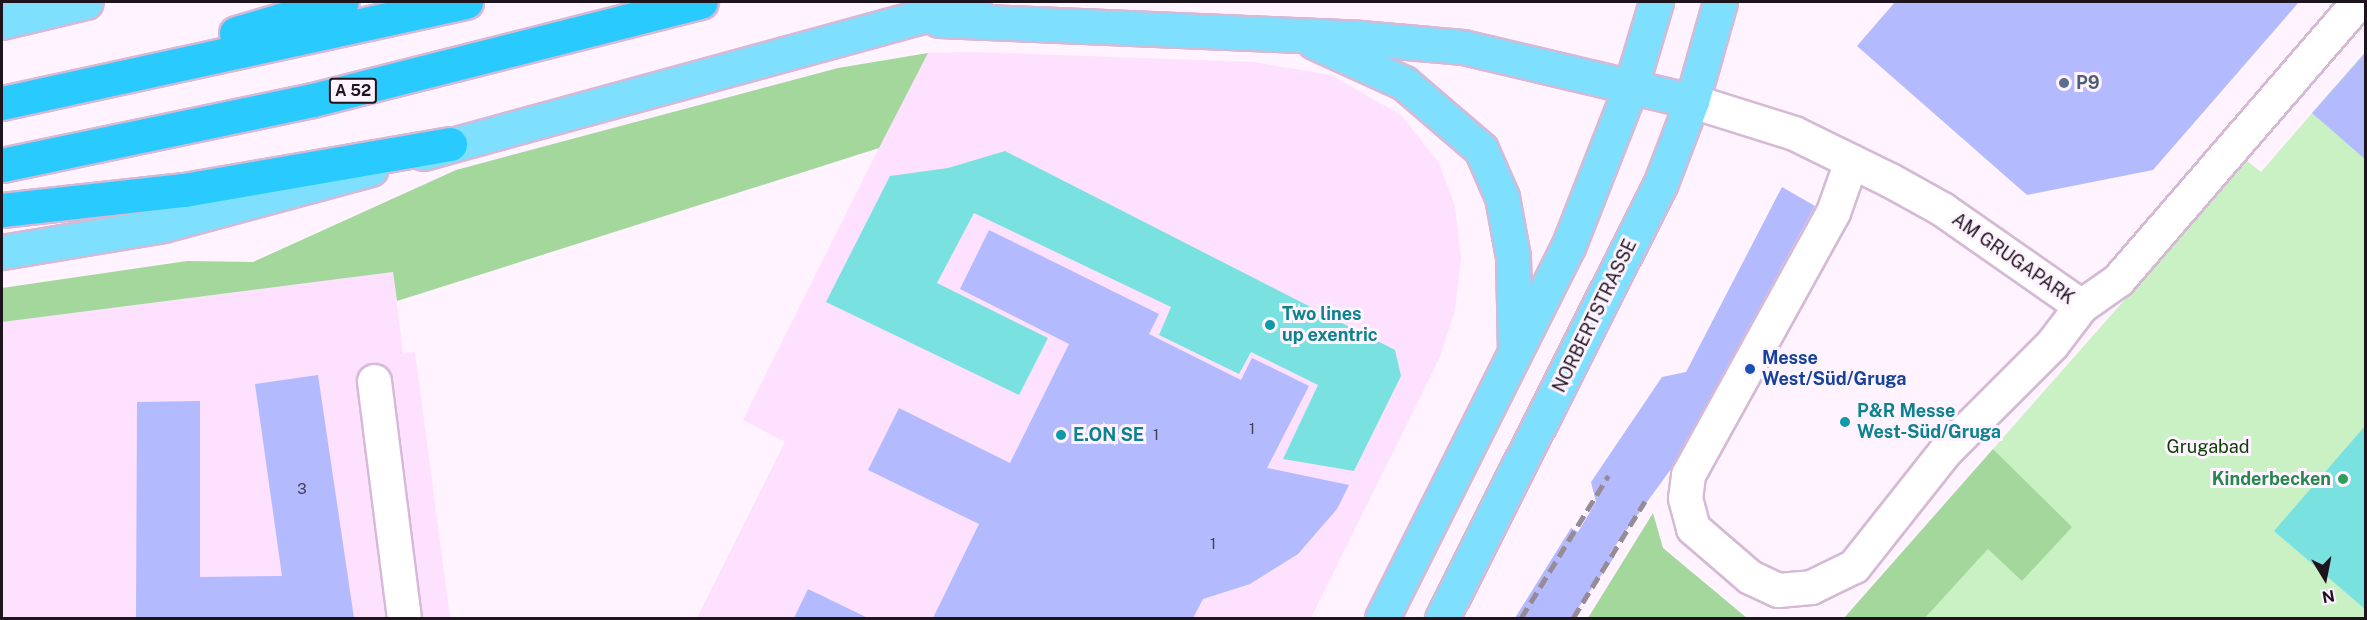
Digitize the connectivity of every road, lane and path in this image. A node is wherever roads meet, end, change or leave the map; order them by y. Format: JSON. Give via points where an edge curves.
{"nodes":[{"id":1,"x":86,"y":2,"type":"edge"},
{"id":2,"x":342,"y":2,"type":"edge"},
{"id":3,"x":466,"y":2,"type":"edge"},
{"id":4,"x":701,"y":2,"type":"edge"},
{"id":5,"x":974,"y":2,"type":"edge"},
{"id":6,"x":1656,"y":2,"type":"edge"},
{"id":7,"x":1720,"y":2,"type":"edge"},
{"id":8,"x":2358,"y":2,"type":"edge"},
{"id":9,"x":912,"y":19,"type":"junction"},
{"id":10,"x":2,"y":22,"type":"edge"},
{"id":11,"x":1299,"y":36,"type":"junction"},
{"id":12,"x":1631,"y":86,"type":"junction"},
{"id":13,"x":70,"y":91,"type":"junction"},
{"id":14,"x":1692,"y":100,"type":"junction"},
{"id":15,"x":2,"y":103,"type":"edge"},
{"id":16,"x":450,"y":144,"type":"junction"},
{"id":17,"x":1851,"y":160,"type":"junction"},
{"id":18,"x":2,"y":165,"type":"edge"},
{"id":19,"x":2,"y":210,"type":"edge"},
{"id":20,"x":2,"y":252,"type":"edge"},
{"id":21,"x":2081,"y":306,"type":"junction"},
{"id":22,"x":1515,"y":355,"type":"junction"},
{"id":23,"x":374,"y":381,"type":"dead end"},
{"id":24,"x":404,"y":618,"type":"edge"},
{"id":25,"x":1382,"y":618,"type":"edge"},
{"id":26,"x":1443,"y":618,"type":"edge"}],
"edges":[{"from":1,"to":10,"type":"main road"},
{"from":2,"to":13,"type":"highway","via":[[184,48]]},
{"from":3,"to":13,"type":"highway"},
{"from":4,"to":18,"type":"highway","number":"A 52","via":[[313,100]]},
{"from":5,"to":9,"type":"main road"},
{"from":6,"to":12,"type":"main road"},
{"from":7,"to":14,"type":"main road","name":"NORBERTSTRASSE"},
{"from":8,"to":21,"type":"street","name":"AM GRUGAPARK","via":[[2118,280]]},
{"from":9,"to":11,"type":"main road","name":"AM GRUGAPARK"},
{"from":9,"to":16,"type":"main road"},
{"from":11,"to":12,"type":"main road","name":"AM GRUGAPARK","via":[[1463,47]]},
{"from":11,"to":22,"type":"main road","via":[[1404,83],[1481,149],[1502,197],[1513,257]]},
{"from":12,"to":14,"type":"main road","name":"AM GRUGAPARK"},
{"from":12,"to":22,"type":"main road","via":[[1568,247]]},
{"from":13,"to":15,"type":"highway"},
{"from":14,"to":17,"type":"street","name":"AM GRUGAPARK","via":[[1761,120]]},
{"from":14,"to":26,"type":"main road","name":"NORBERTSTRASSE","via":[[1660,185]]},
{"from":16,"to":19,"type":"highway","via":[[184,190]]},
{"from":16,"to":20,"type":"main road","via":[[214,214]]},
{"from":17,"to":21,"type":"street","name":"AM GRUGAPARK","via":[[1941,209]]},
{"from":17,"to":21,"type":"street","via":[[1833,212],[1688,475],[1685,498],[1693,528],[1750,577],[1778,590],[1792,591],[1841,576],[1854,566],[1945,451],[2052,344]]},
{"from":22,"to":25,"type":"main road"},
{"from":23,"to":24,"type":"street"}]}
